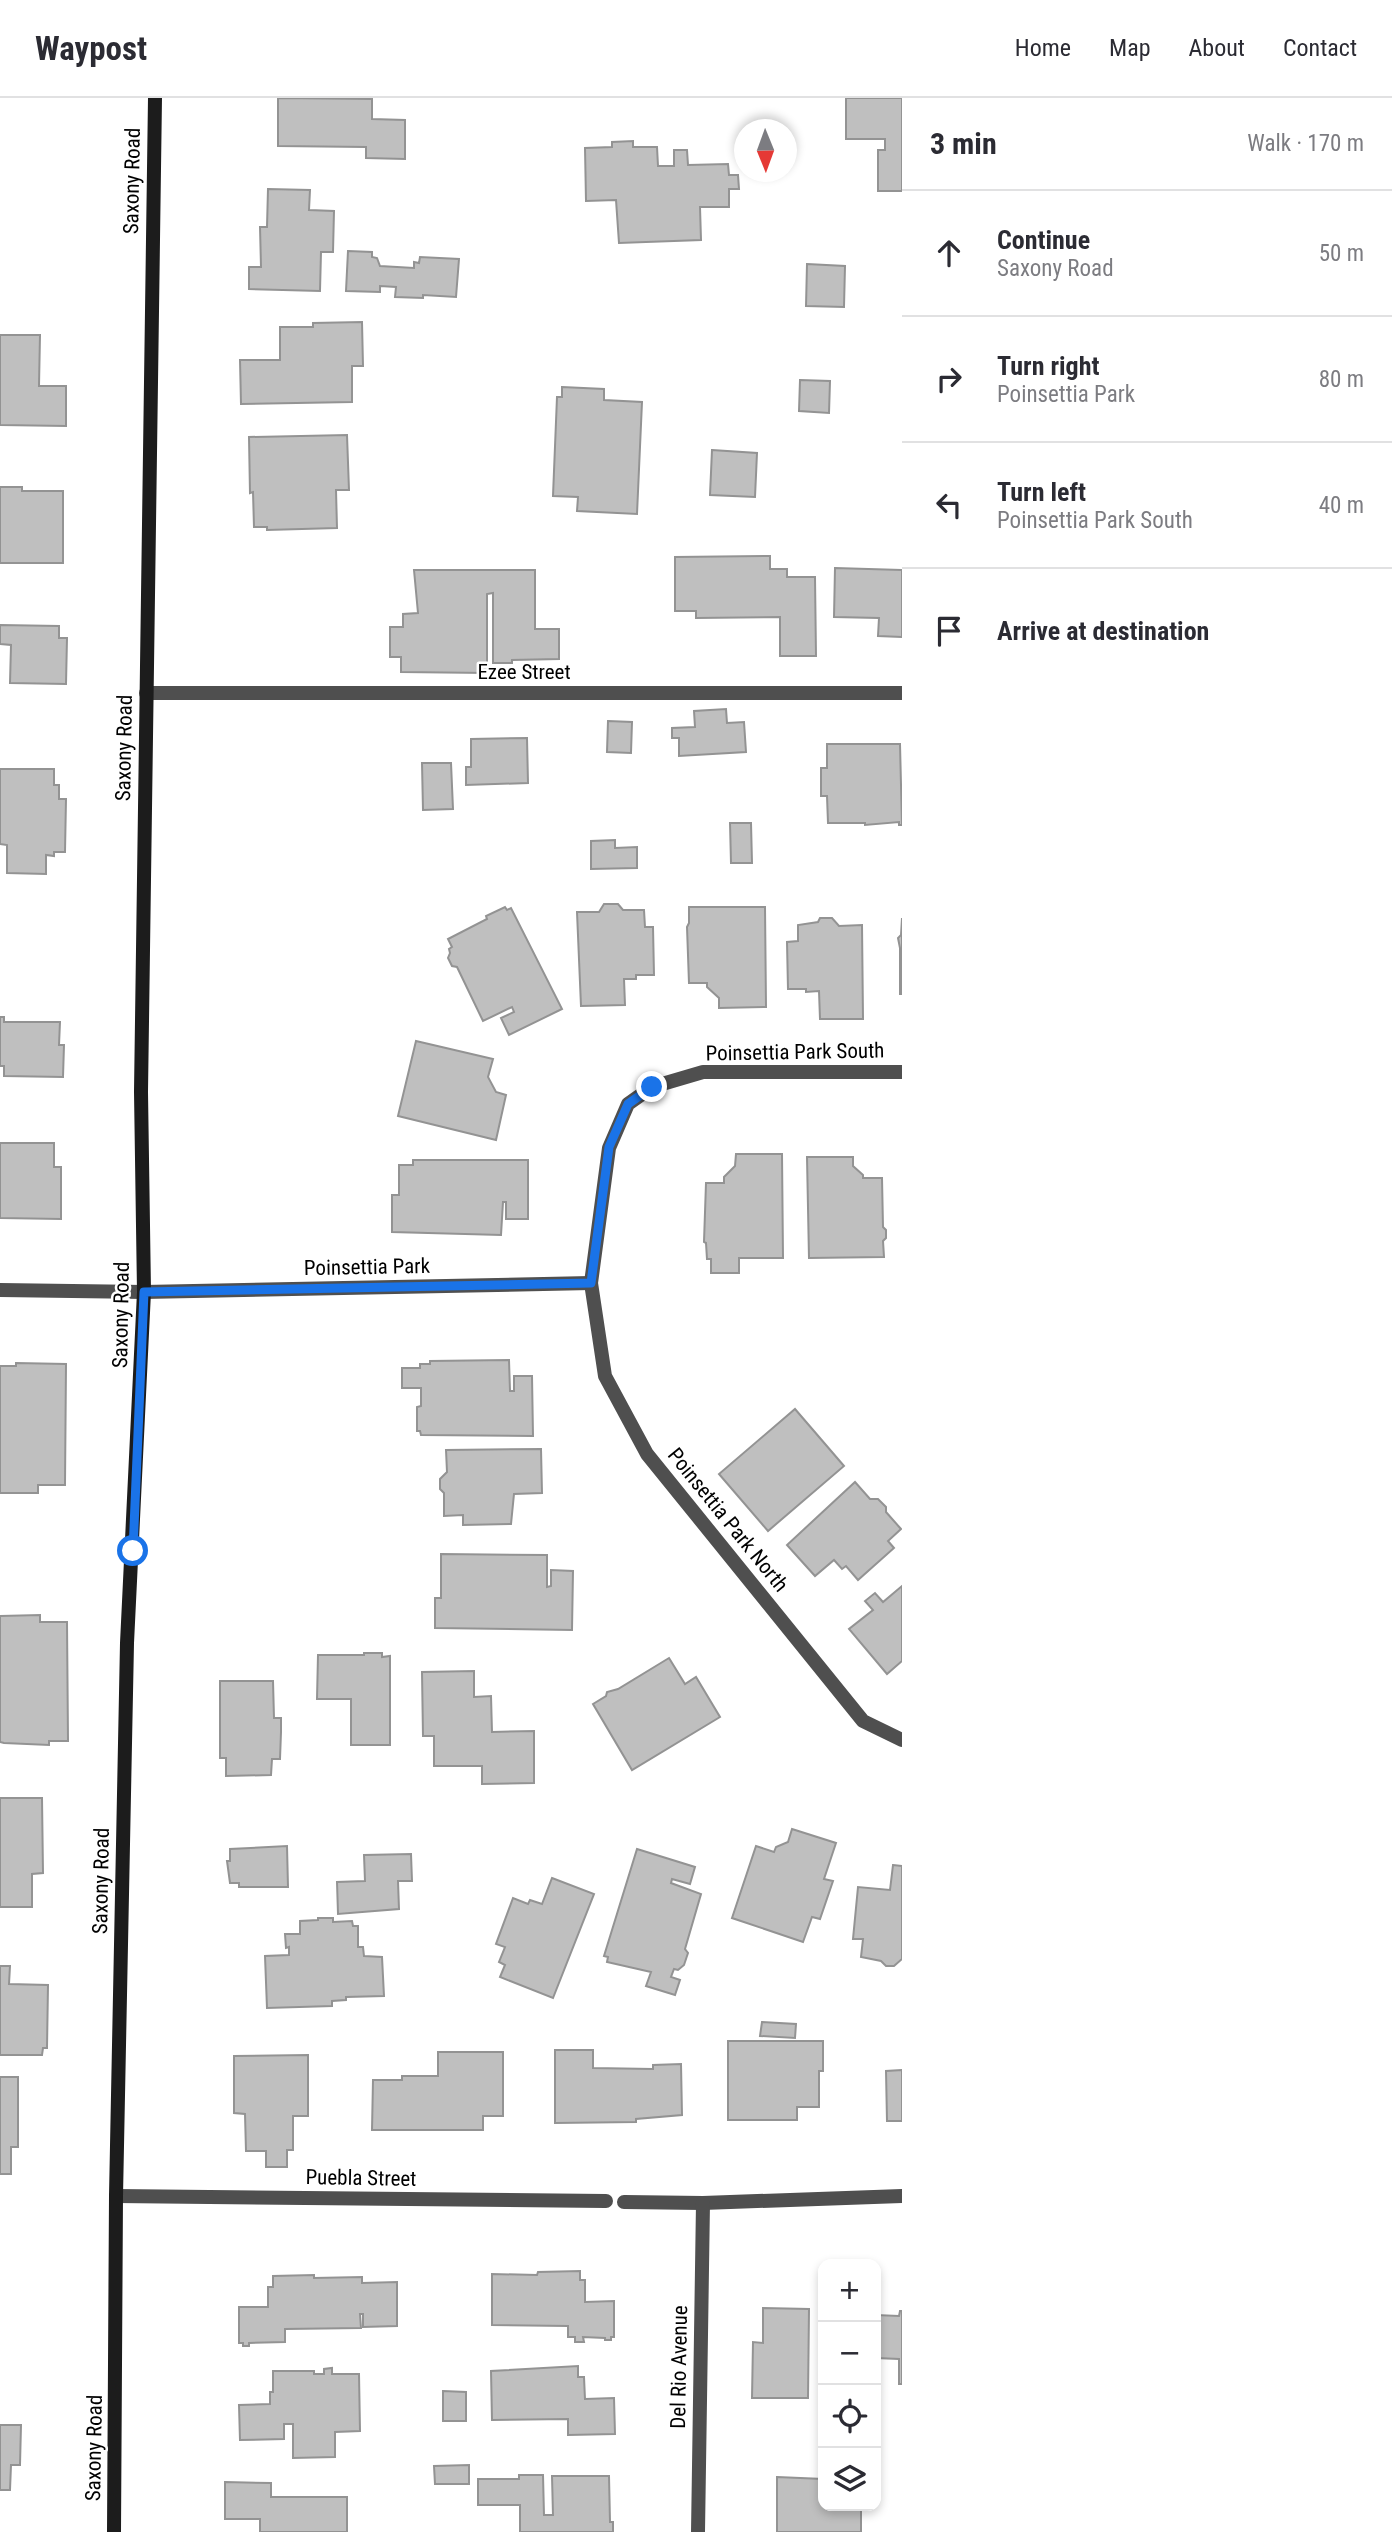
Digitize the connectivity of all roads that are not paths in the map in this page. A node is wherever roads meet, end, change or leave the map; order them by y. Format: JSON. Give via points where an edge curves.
{"nodes":[{"id":1,"x":155,"y":98,"type":"edge"},
{"id":2,"x":146,"y":693,"type":"junction"},
{"id":3,"x":902,"y":694,"type":"edge"},
{"id":4,"x":902,"y":1072,"type":"edge"},
{"id":5,"x":591,"y":1283,"type":"junction"},
{"id":6,"x":0,"y":1290,"type":"edge"},
{"id":7,"x":144,"y":1292,"type":"junction"},
{"id":8,"x":902,"y":1740,"type":"edge"},
{"id":9,"x":116,"y":2196,"type":"junction"},
{"id":10,"x":902,"y":2196,"type":"edge"},
{"id":11,"x":606,"y":2201,"type":"dead end"},
{"id":12,"x":624,"y":2202,"type":"dead end"},
{"id":13,"x":703,"y":2203,"type":"junction"},
{"id":14,"x":114,"y":2532,"type":"edge"},
{"id":15,"x":698,"y":2532,"type":"edge"}],
"edges":[{"from":1,"to":2,"type":"street","name":"Saxony Road"},
{"from":2,"to":3,"type":"street","name":"Ezee Street"},
{"from":2,"to":7,"type":"street","name":"Saxony Road","via":[[141,1092]]},
{"from":4,"to":5,"type":"street","name":"Poinsettia Park South","via":[[703,1072],[652,1087],[628,1104],[609,1147]]},
{"from":5,"to":7,"type":"street","name":"Poinsettia Park"},
{"from":5,"to":8,"type":"street","name":"Poinsettia Park North","via":[[606,1377],[647,1454],[863,1721]]},
{"from":6,"to":7,"type":"street","name":"Poinsettia Park"},
{"from":7,"to":9,"type":"street","name":"Saxony Road","via":[[127,1643]]},
{"from":9,"to":11,"type":"street","name":"Puebla Street"},
{"from":9,"to":14,"type":"street","name":"Saxony Road"},
{"from":10,"to":13,"type":"street"},
{"from":12,"to":13,"type":"street"},
{"from":13,"to":15,"type":"street","name":"Del Rio Avenue"}]}
